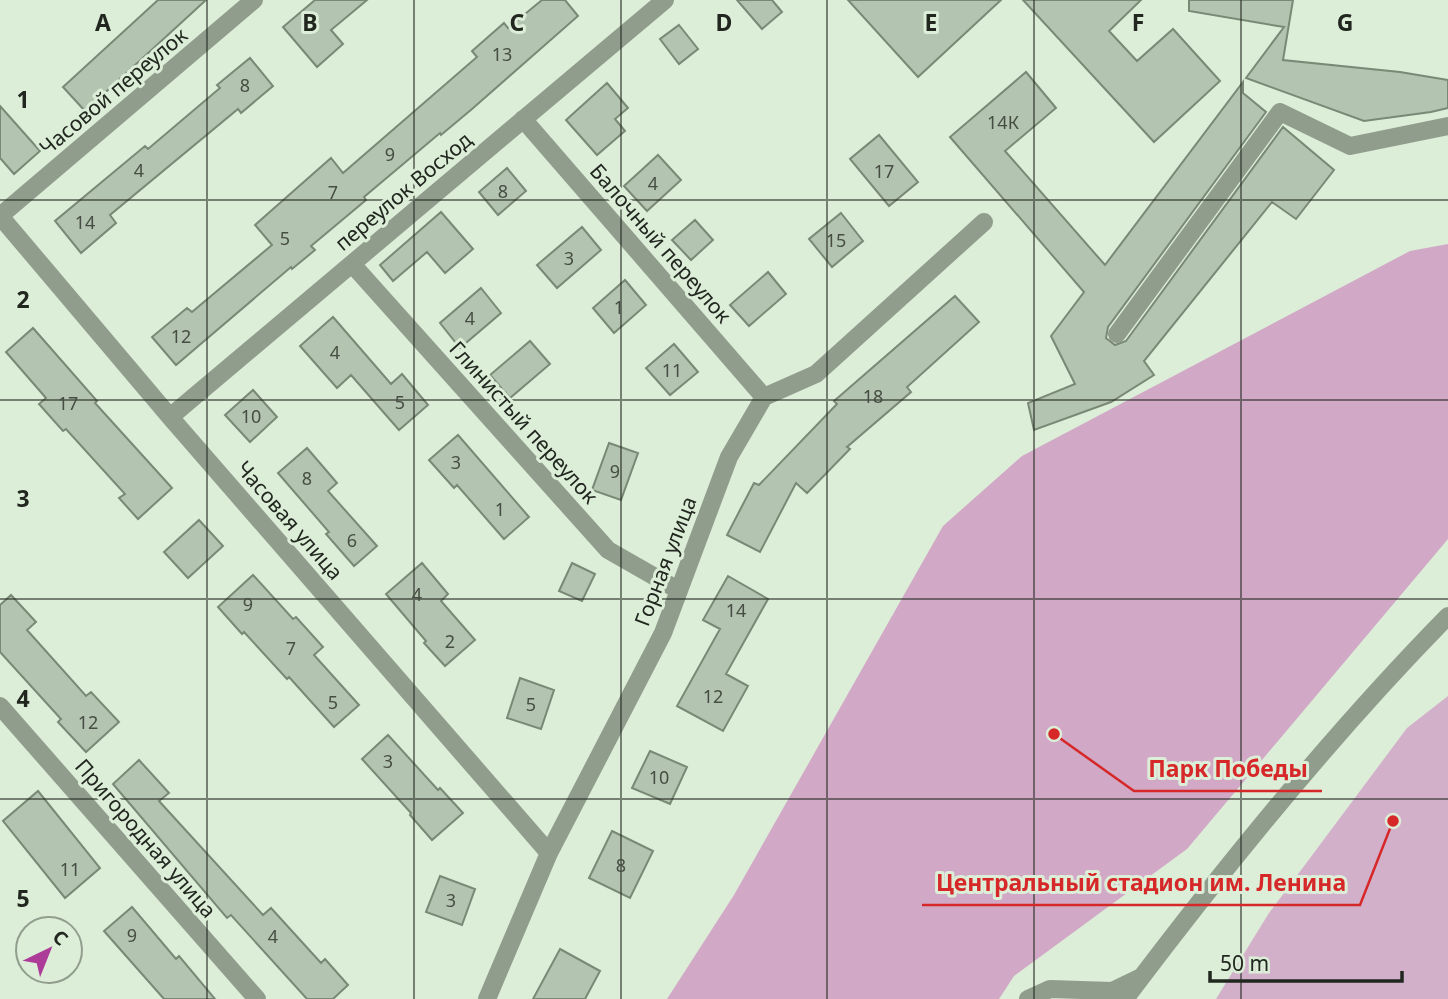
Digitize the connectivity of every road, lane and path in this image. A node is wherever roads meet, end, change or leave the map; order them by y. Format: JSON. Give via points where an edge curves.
{"nodes":[{"id":1,"x":254,"y":0,"type":"edge"},
{"id":2,"x":665,"y":0,"type":"edge"},
{"id":3,"x":523,"y":119,"type":"junction"},
{"id":4,"x":1448,"y":126,"type":"edge"},
{"id":5,"x":0,"y":216,"type":"edge"},
{"id":6,"x":984,"y":222,"type":"dead end"},
{"id":7,"x":352,"y":264,"type":"junction"},
{"id":8,"x":1117,"y":334,"type":"dead end"},
{"id":9,"x":764,"y":397,"type":"junction"},
{"id":10,"x":170,"y":417,"type":"junction"},
{"id":11,"x":678,"y":590,"type":"junction"},
{"id":12,"x":1448,"y":616,"type":"edge"},
{"id":13,"x":0,"y":706,"type":"edge"},
{"id":14,"x":549,"y":853,"type":"junction"},
{"id":15,"x":1142,"y":976,"type":"junction"},
{"id":16,"x":257,"y":999,"type":"edge"},
{"id":17,"x":487,"y":999,"type":"edge"},
{"id":18,"x":1028,"y":999,"type":"edge"},
{"id":19,"x":1125,"y":999,"type":"edge"}],
"edges":[{"from":1,"to":5,"type":"street","name":"Часовой переулок"},
{"from":2,"to":3,"type":"street","name":"переулок Восход"},
{"from":3,"to":7,"type":"street","name":"переулок Восход"},
{"from":3,"to":9,"type":"street","name":"Балочный переулок"},
{"from":4,"to":8,"type":"street","via":[[1350,146],[1280,113]]},
{"from":5,"to":10,"type":"street","name":"Часовая улица"},
{"from":6,"to":9,"type":"street","via":[[816,374]]},
{"from":7,"to":10,"type":"street","name":"переулок Восход"},
{"from":7,"to":11,"type":"street","name":"Глинистый переулок","via":[[608,550]]},
{"from":9,"to":11,"type":"street","name":"Горная улица","via":[[729,457]]},
{"from":10,"to":14,"type":"street","name":"Часовая улица"},
{"from":11,"to":14,"type":"street","name":"Горная улица","via":[[663,633]]},
{"from":12,"to":15,"type":"street","via":[[1328,747]]},
{"from":13,"to":16,"type":"street","name":"Пригородная улица"},
{"from":14,"to":17,"type":"street","name":"Горная улица"},
{"from":15,"to":18,"type":"street","via":[[1112,991],[1050,989]]},
{"from":15,"to":19,"type":"street"}]}
